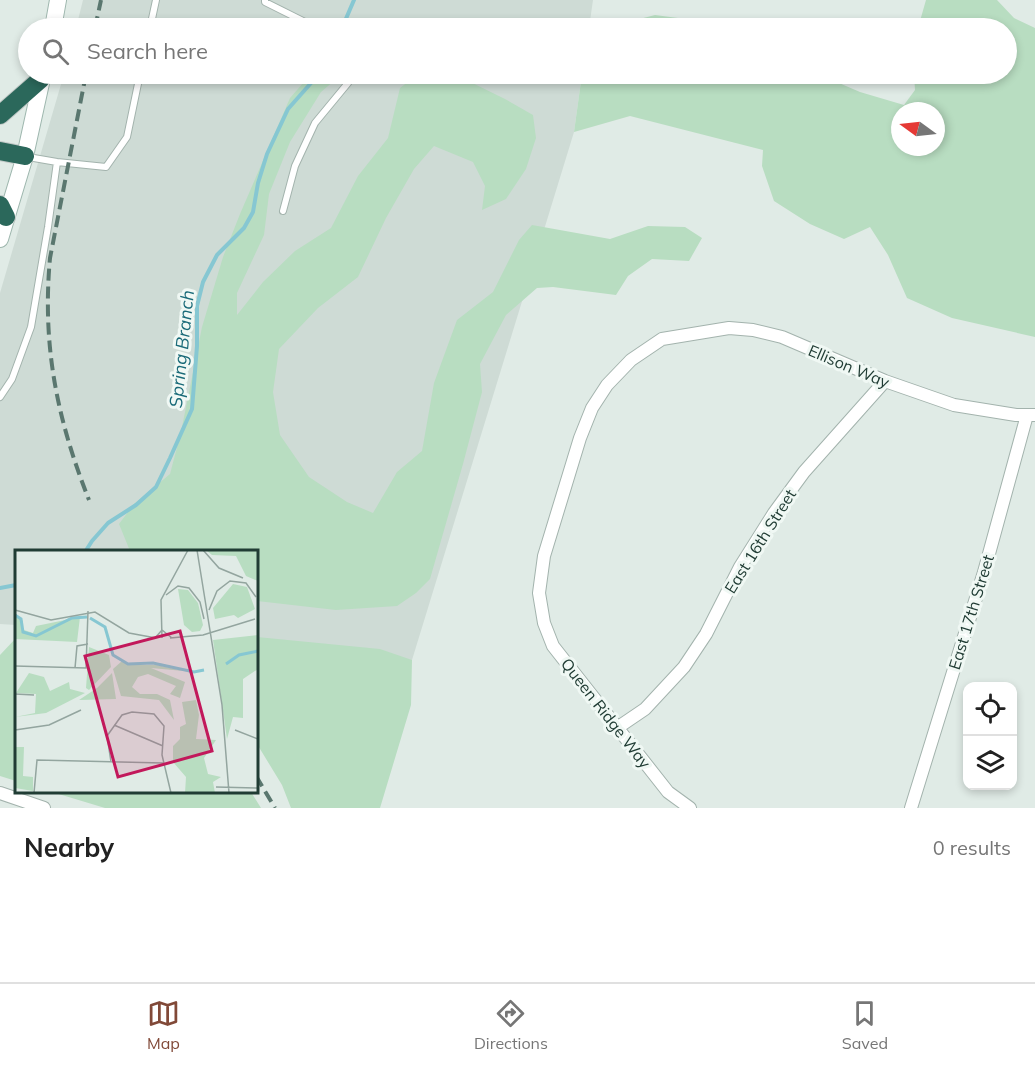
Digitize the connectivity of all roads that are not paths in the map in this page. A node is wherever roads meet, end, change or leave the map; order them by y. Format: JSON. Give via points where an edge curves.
{"nodes":[{"id":1,"x":58,"y":0,"type":"edge"},
{"id":2,"x":156,"y":0,"type":"edge"},
{"id":3,"x":265,"y":0,"type":"edge"},
{"id":4,"x":55,"y":18,"type":"edge"},
{"id":5,"x":152,"y":18,"type":"edge"},
{"id":6,"x":297,"y":18,"type":"edge"},
{"id":7,"x":33,"y":84,"type":"edge"},
{"id":8,"x":40,"y":84,"type":"edge"},
{"id":9,"x":138,"y":84,"type":"edge"},
{"id":10,"x":347,"y":84,"type":"edge"},
{"id":11,"x":0,"y":115,"type":"edge"},
{"id":12,"x":0,"y":151,"type":"edge"},
{"id":13,"x":25,"y":156,"type":"junction"},
{"id":14,"x":57,"y":162,"type":"junction"},
{"id":15,"x":283,"y":211,"type":"dead end"},
{"id":16,"x":2,"y":226,"type":"edge"},
{"id":17,"x":662,"y":339,"type":"joint"},
{"id":18,"x":885,"y":381,"type":"junction"},
{"id":19,"x":0,"y":397,"type":"edge"},
{"id":20,"x":1031,"y":415,"type":"edge"},
{"id":21,"x":617,"y":728,"type":"junction"},
{"id":22,"x":0,"y":793,"type":"edge"},
{"id":23,"x":44,"y":808,"type":"edge"},
{"id":24,"x":690,"y":808,"type":"edge"},
{"id":25,"x":910,"y":808,"type":"edge"}],
"edges":[{"from":1,"to":4,"type":"main road"},
{"from":2,"to":5,"type":"lane"},
{"from":3,"to":6,"type":"lane"},
{"from":7,"to":11,"type":"highway"},
{"from":8,"to":13,"type":"main road"},
{"from":9,"to":14,"type":"lane","via":[[127,137],[106,167]]},
{"from":10,"to":15,"type":"lane","via":[[315,123],[296,166]]},
{"from":12,"to":13,"type":"highway"},
{"from":13,"to":14,"type":"lane"},
{"from":13,"to":16,"type":"main road"},
{"from":14,"to":19,"type":"lane","via":[[31,327],[12,379]]},
{"from":17,"to":18,"type":"street","name":"Ellison Way","via":[[729,328],[753,330],[782,337]]},
{"from":17,"to":21,"type":"street","name":"Queen Ridge Way","via":[[631,360],[592,408],[544,556],[539,593],[553,646]]},
{"from":18,"to":20,"type":"street","name":"Ellison Way","via":[[954,405]]},
{"from":18,"to":21,"type":"street","name":"East 16th Street","via":[[804,472],[774,513],[684,667],[645,710]]},
{"from":20,"to":25,"type":"street","name":"East 17th Street"},
{"from":21,"to":24,"type":"street","name":"Queen Ridge Way","via":[[668,792]]},
{"from":22,"to":23,"type":"street"}]}
